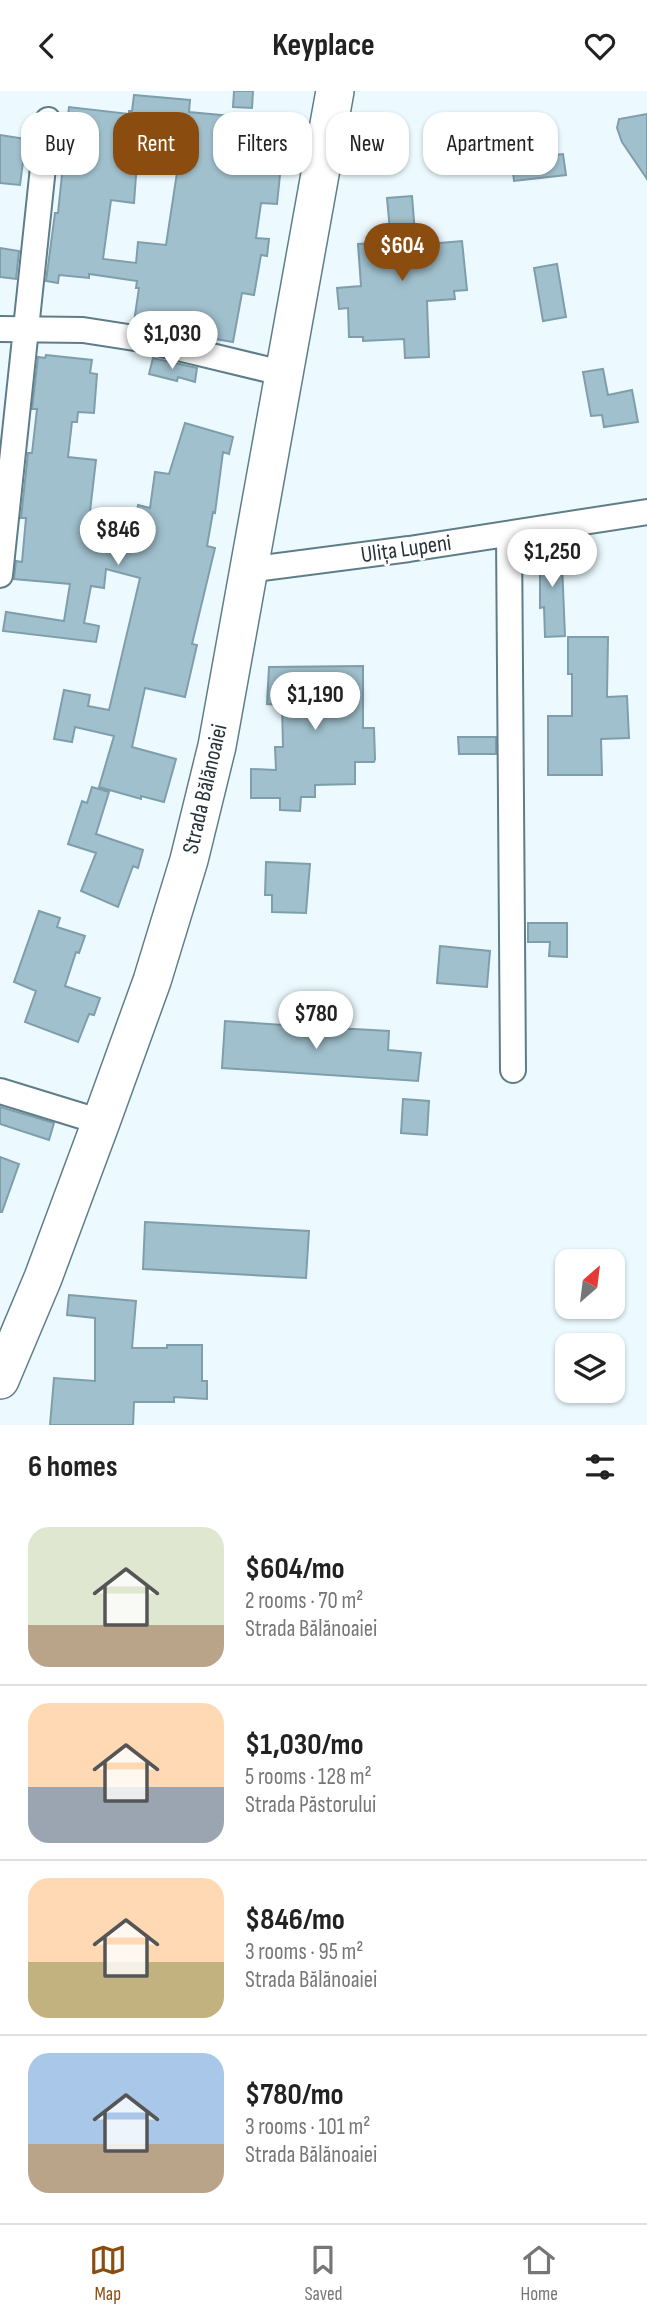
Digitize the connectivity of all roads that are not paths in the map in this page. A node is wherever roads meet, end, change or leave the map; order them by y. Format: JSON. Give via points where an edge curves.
{"nodes":[{"id":1,"x":335,"y":91,"type":"edge"},
{"id":2,"x":42,"y":175,"type":"edge"},
{"id":3,"x":0,"y":329,"type":"edge"},
{"id":4,"x":26,"y":329,"type":"junction"},
{"id":5,"x":286,"y":374,"type":"junction"},
{"id":6,"x":647,"y":512,"type":"edge"},
{"id":7,"x":509,"y":534,"type":"junction"},
{"id":8,"x":248,"y":570,"type":"junction"},
{"id":9,"x":0,"y":575,"type":"edge"},
{"id":10,"x":513,"y":1070,"type":"dead end"},
{"id":11,"x":0,"y":1091,"type":"edge"},
{"id":12,"x":101,"y":1122,"type":"junction"},
{"id":13,"x":0,"y":1380,"type":"edge"}],
"edges":[{"from":1,"to":5,"type":"main road","name":"Strada Bălănoaiei"},
{"from":2,"to":4,"type":"street"},
{"from":3,"to":4,"type":"street"},
{"from":4,"to":5,"type":"street","via":[[141,339]]},
{"from":4,"to":9,"type":"street"},
{"from":5,"to":8,"type":"main road","name":"Strada Bălănoaiei"},
{"from":6,"to":7,"type":"street","name":"Ulița Lupeni"},
{"from":7,"to":8,"type":"street","name":"Ulița Lupeni"},
{"from":7,"to":10,"type":"street"},
{"from":8,"to":12,"type":"main road","name":"Strada Bălănoaiei","via":[[217,746],[190,860]]},
{"from":11,"to":12,"type":"street"},
{"from":12,"to":13,"type":"main road","name":"Strada Bălănoaiei"}]}
